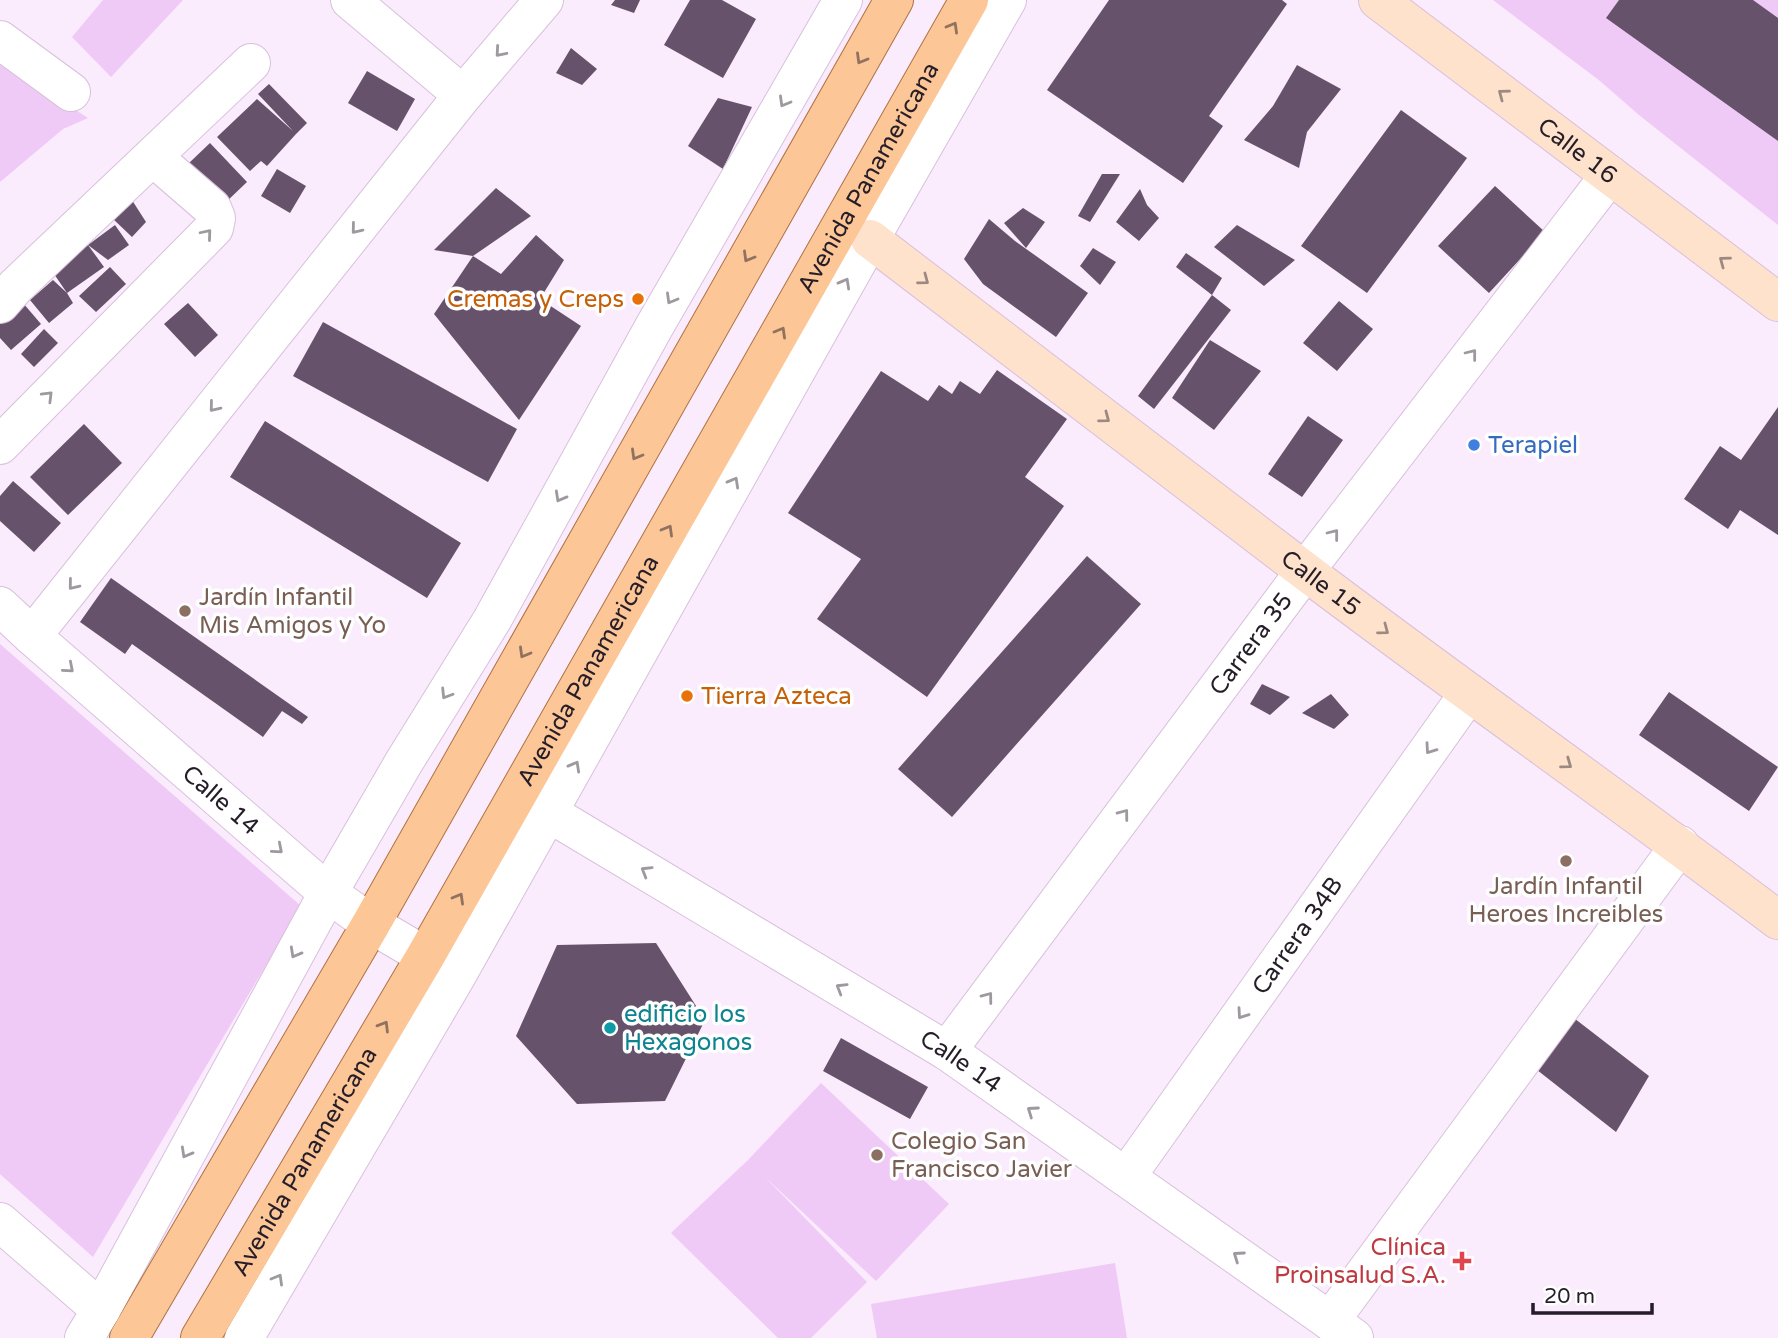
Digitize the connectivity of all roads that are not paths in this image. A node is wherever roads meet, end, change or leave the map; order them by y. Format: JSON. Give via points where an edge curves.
{"nodes":[{"id":1,"x":350,"y":0,"type":"edge"},
{"id":2,"x":544,"y":0,"type":"edge"},
{"id":3,"x":843,"y":0,"type":"edge"},
{"id":4,"x":894,"y":0,"type":"edge"},
{"id":5,"x":969,"y":0,"type":"edge"},
{"id":6,"x":1007,"y":0,"type":"edge"},
{"id":7,"x":1378,"y":0,"type":"edge"},
{"id":8,"x":0,"y":40,"type":"edge"},
{"id":9,"x":251,"y":63,"type":"dead end"},
{"id":10,"x":71,"y":92,"type":"dead end"},
{"id":11,"x":463,"y":95,"type":"junction"},
{"id":12,"x":153,"y":157,"type":"junction"},
{"id":13,"x":1610,"y":175,"type":"junction"},
{"id":14,"x":870,"y":239,"type":"junction"},
{"id":15,"x":1778,"y":302,"type":"edge"},
{"id":16,"x":0,"y":304,"type":"edge"},
{"id":17,"x":0,"y":445,"type":"edge"},
{"id":18,"x":1305,"y":571,"type":"junction"},
{"id":19,"x":0,"y":606,"type":"edge"},
{"id":20,"x":32,"y":636,"type":"junction"},
{"id":21,"x":1469,"y":693,"type":"junction"},
{"id":22,"x":549,"y":813,"type":"junction"},
{"id":23,"x":1680,"y":845,"type":"junction"},
{"id":24,"x":328,"y":893,"type":"junction"},
{"id":25,"x":1778,"y":920,"type":"edge"},
{"id":26,"x":371,"y":925,"type":"junction"},
{"id":27,"x":441,"y":966,"type":"junction"},
{"id":28,"x":947,"y":1051,"type":"junction"},
{"id":29,"x":1126,"y":1177,"type":"junction"},
{"id":30,"x":0,"y":1222,"type":"edge"},
{"id":31,"x":92,"y":1324,"type":"edge"},
{"id":32,"x":1342,"y":1329,"type":"edge"},
{"id":33,"x":130,"y":1338,"type":"edge"},
{"id":34,"x":200,"y":1338,"type":"edge"},
{"id":35,"x":244,"y":1338,"type":"edge"}],
"edges":[{"from":1,"to":11,"type":"street"},
{"from":2,"to":11,"type":"street","one_way":true},
{"from":3,"to":24,"type":"street","one_way":true,"via":[[492,620]]},
{"from":4,"to":26,"type":"main road","one_way":true},
{"from":27,"to":5,"type":"main road","name":"Avenida Panamericana","one_way":true},
{"from":6,"to":14,"type":"street"},
{"from":13,"to":7,"type":"street","name":"Calle 16","one_way":true},
{"from":8,"to":10,"type":"street"},
{"from":9,"to":12,"type":"street"},
{"from":11,"to":20,"type":"street","one_way":true},
{"from":12,"to":16,"type":"street"},
{"from":17,"to":12,"type":"street","one_way":true,"via":[[214,228],[212,208]]},
{"from":15,"to":13,"type":"street","name":"Calle 16","one_way":true},
{"from":18,"to":13,"type":"street","name":"Carrera 35","one_way":true},
{"from":14,"to":18,"type":"street","name":"Calle 15","one_way":true},
{"from":22,"to":14,"type":"street","one_way":true},
{"from":18,"to":21,"type":"street","name":"Calle 15","one_way":true},
{"from":28,"to":18,"type":"street","name":"Carrera 35","one_way":true},
{"from":19,"to":20,"type":"street","name":"Calle 14"},
{"from":20,"to":24,"type":"street","name":"Calle 14","one_way":true},
{"from":21,"to":23,"type":"street","name":"Calle 15","one_way":true},
{"from":21,"to":29,"type":"street","name":"Carrera 34B","one_way":true},
{"from":22,"to":27,"type":"street","via":[[504,888]]},
{"from":28,"to":22,"type":"street","name":"Calle 14","one_way":true},
{"from":23,"to":25,"type":"street","name":"Calle 15"},
{"from":23,"to":32,"type":"street"},
{"from":24,"to":26,"type":"street","name":"Calle 14"},
{"from":24,"to":31,"type":"street","one_way":true},
{"from":26,"to":27,"type":"street","name":"Calle 14"},
{"from":26,"to":33,"type":"main road"},
{"from":34,"to":27,"type":"main road","name":"Avenida Panamericana","one_way":true},
{"from":35,"to":27,"type":"street","one_way":true},
{"from":29,"to":28,"type":"street","name":"Calle 14","one_way":true},
{"from":32,"to":29,"type":"street","name":"Calle 14","one_way":true},
{"from":30,"to":31,"type":"street"}]}
